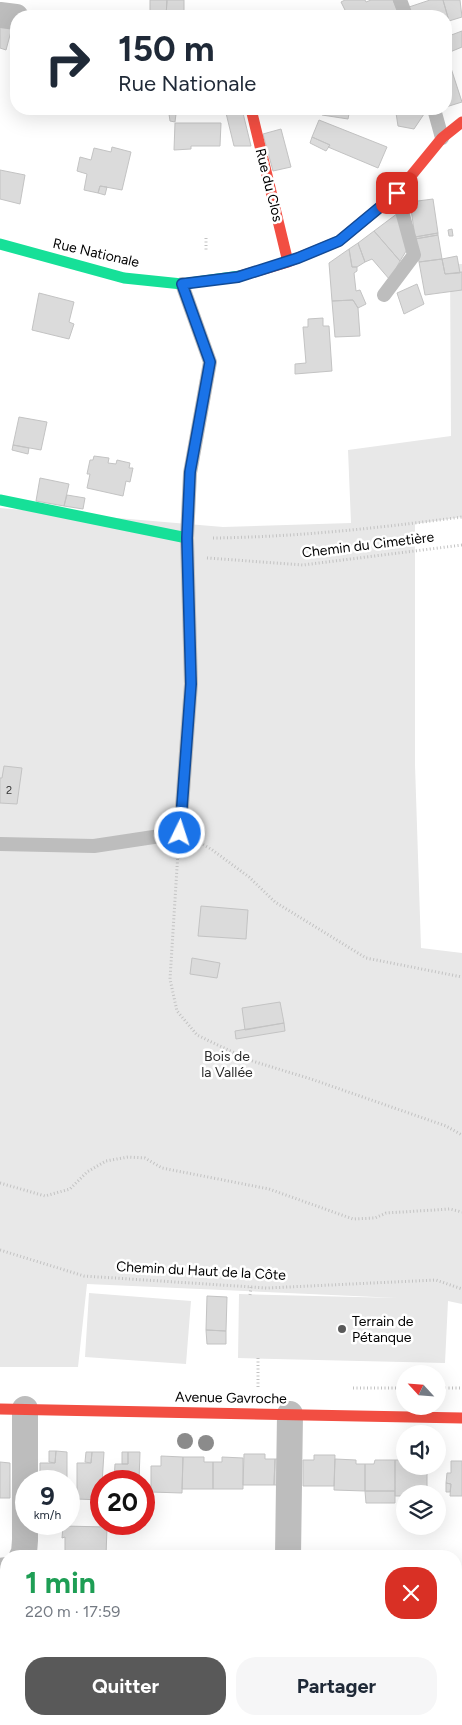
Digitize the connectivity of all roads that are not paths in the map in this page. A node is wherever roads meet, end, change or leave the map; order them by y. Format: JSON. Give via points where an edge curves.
{"nodes":[{"id":1,"x":251,"y":115,"type":"edge"},
{"id":2,"x":436,"y":115,"type":"edge"},
{"id":3,"x":462,"y":122,"type":"edge"},
{"id":4,"x":442,"y":138,"type":"junction"},
{"id":5,"x":397,"y":193,"type":"junction"},
{"id":6,"x":0,"y":244,"type":"edge"},
{"id":7,"x":288,"y":262,"type":"junction"},
{"id":8,"x":182,"y":284,"type":"junction"},
{"id":9,"x":384,"y":295,"type":"dead end"},
{"id":10,"x":0,"y":500,"type":"edge"},
{"id":11,"x":187,"y":538,"type":"junction"},
{"id":12,"x":0,"y":844,"type":"edge"},
{"id":13,"x":12,"y":1409,"type":"edge"},
{"id":14,"x":290,"y":1414,"type":"junction"},
{"id":15,"x":462,"y":1418,"type":"edge"},
{"id":16,"x":24,"y":1550,"type":"edge"},
{"id":17,"x":288,"y":1550,"type":"edge"}],
"edges":[{"from":1,"to":7,"type":"street","name":"Rue du Clos"},
{"from":2,"to":4,"type":"lane"},
{"from":3,"to":4,"type":"street","name":"Rue Nationale"},
{"from":4,"to":5,"type":"street","name":"Rue Nationale"},
{"from":5,"to":7,"type":"street","name":"Rue Nationale","via":[[339,241]]},
{"from":5,"to":9,"type":"lane","via":[[414,254]]},
{"from":6,"to":8,"type":"street","name":"Rue Nationale","via":[[124,278]]},
{"from":7,"to":8,"type":"street","name":"Rue Nationale","via":[[238,277]]},
{"from":8,"to":11,"type":"lane","via":[[210,362],[190,472]]},
{"from":10,"to":11,"type":"street"},
{"from":11,"to":12,"type":"lane","via":[[191,684],[180,833],[94,846]]},
{"from":13,"to":14,"type":"street","name":"Avenue Gavroche"},
{"from":13,"to":16,"type":"street"},
{"from":14,"to":15,"type":"street","name":"Avenue Gavroche"},
{"from":14,"to":17,"type":"street"}]}
